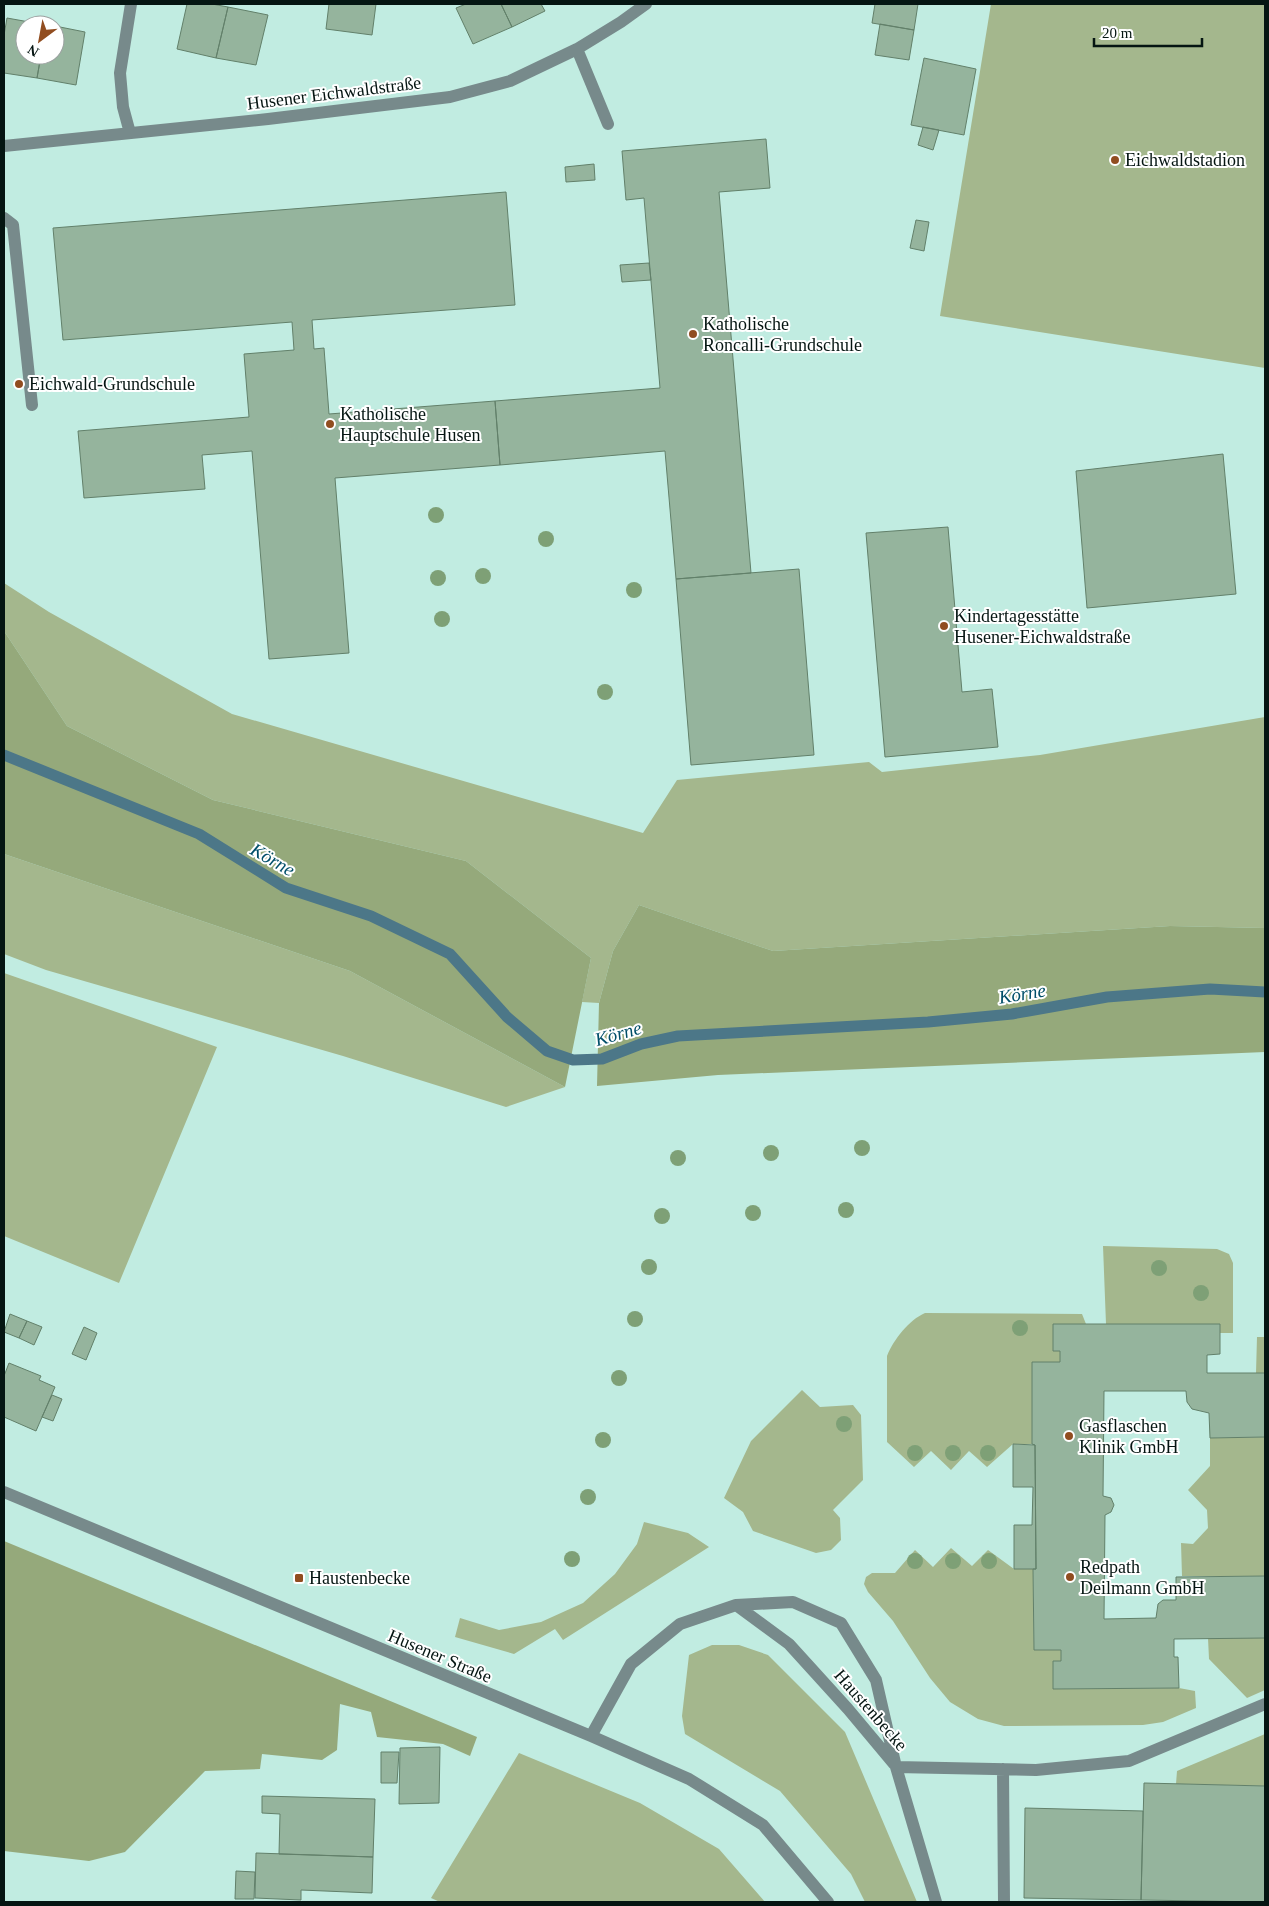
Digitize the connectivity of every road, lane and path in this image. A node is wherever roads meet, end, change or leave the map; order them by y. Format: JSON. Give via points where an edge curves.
{"nodes":[{"id":1,"x":131,"y":4,"type":"edge"},
{"id":2,"x":646,"y":4,"type":"edge"},
{"id":3,"x":577,"y":48,"type":"junction"},
{"id":4,"x":608,"y":124,"type":"dead end"},
{"id":5,"x":130,"y":133,"type":"junction"},
{"id":6,"x":4,"y":146,"type":"edge"},
{"id":7,"x":4,"y":218,"type":"edge"},
{"id":8,"x":32,"y":405,"type":"dead end"},
{"id":9,"x":4,"y":1492,"type":"edge"},
{"id":10,"x":736,"y":1606,"type":"junction"},
{"id":11,"x":1265,"y":1704,"type":"edge"},
{"id":12,"x":591,"y":1736,"type":"junction"},
{"id":13,"x":896,"y":1767,"type":"junction"},
{"id":14,"x":1003,"y":1769,"type":"junction"},
{"id":15,"x":828,"y":1902,"type":"edge"},
{"id":16,"x":936,"y":1902,"type":"edge"},
{"id":17,"x":1004,"y":1902,"type":"edge"}],
"edges":[{"from":1,"to":5,"type":"street","via":[[120,73],[123,107]]},
{"from":2,"to":3,"type":"street","name":"Husener Eichwaldstraße"},
{"from":3,"to":4,"type":"street"},
{"from":3,"to":5,"type":"street","name":"Husener Eichwaldstraße","via":[[510,81],[450,98]]},
{"from":5,"to":6,"type":"street","name":"Husener Eichwaldstraße"},
{"from":7,"to":8,"type":"street","via":[[13,225]]},
{"from":9,"to":12,"type":"street","name":"Husener Straße"},
{"from":10,"to":12,"type":"street","name":"Haustenbecke","via":[[680,1624],[631,1664]]},
{"from":10,"to":13,"type":"street","name":"Haustenbecke","via":[[789,1644]]},
{"from":10,"to":13,"type":"street","name":"Haustenbecke","via":[[793,1602],[842,1623],[876,1680]]},
{"from":11,"to":14,"type":"street","via":[[1129,1761],[1036,1770]]},
{"from":12,"to":15,"type":"street","name":"Husener Straße","via":[[689,1779],[763,1825]]},
{"from":13,"to":14,"type":"street"},
{"from":13,"to":16,"type":"street"},
{"from":14,"to":17,"type":"street"}]}
